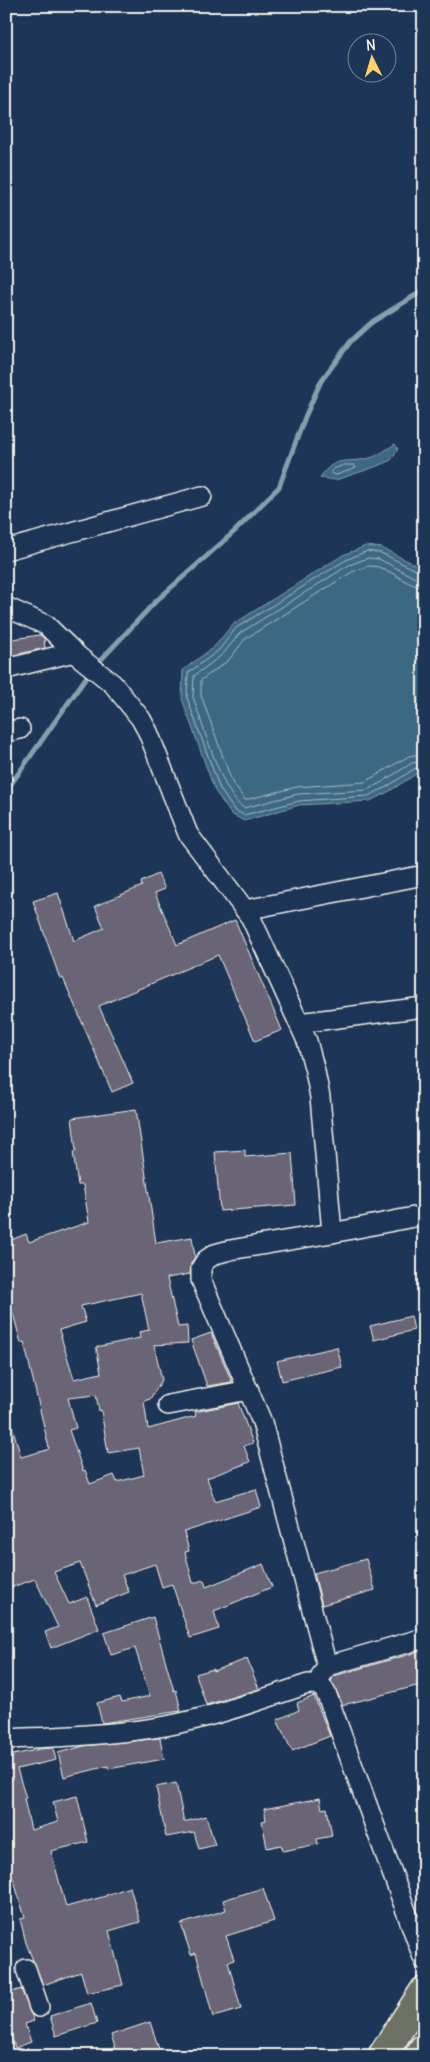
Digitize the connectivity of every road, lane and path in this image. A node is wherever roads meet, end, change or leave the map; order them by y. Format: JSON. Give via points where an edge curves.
{"nodes":[{"id":1,"x":202,"y":496,"type":"dead end"},
{"id":2,"x":6,"y":550,"type":"edge"},
{"id":3,"x":6,"y":607,"type":"edge"},
{"id":4,"x":76,"y":654,"type":"junction"},
{"id":5,"x":6,"y":669,"type":"edge"},
{"id":6,"x":424,"y":875,"type":"edge"},
{"id":7,"x":245,"y":910,"type":"junction"},
{"id":8,"x":424,"y":1007,"type":"edge"},
{"id":9,"x":299,"y":1023,"type":"junction"},
{"id":10,"x":424,"y":1214,"type":"edge"},
{"id":11,"x":332,"y":1233,"type":"junction"},
{"id":12,"x":249,"y":1390,"type":"junction"},
{"id":13,"x":168,"y":1405,"type":"dead end"},
{"id":14,"x":424,"y":1638,"type":"edge"},
{"id":15,"x":327,"y":1666,"type":"junction"},
{"id":16,"x":318,"y":1684,"type":"junction"},
{"id":17,"x":6,"y":1740,"type":"edge"},
{"id":18,"x":424,"y":1960,"type":"edge"},
{"id":19,"x":26,"y":1969,"type":"dead end"},
{"id":20,"x":424,"y":1991,"type":"edge"},
{"id":21,"x":39,"y":2007,"type":"dead end"},
{"id":22,"x":424,"y":2048,"type":"edge"},
{"id":23,"x":382,"y":2056,"type":"edge"},
{"id":24,"x":419,"y":2056,"type":"edge"}],
"edges":[{"from":1,"to":2,"type":"street"},
{"from":3,"to":4,"type":"street","via":[[46,625]]},
{"from":4,"to":5,"type":"street"},
{"from":4,"to":7,"type":"street","via":[[113,684],[141,719],[188,834]]},
{"from":6,"to":7,"type":"street"},
{"from":7,"to":9,"type":"street"},
{"from":8,"to":9,"type":"street"},
{"from":9,"to":11,"type":"street","via":[[311,1054],[320,1097]]},
{"from":10,"to":11,"type":"street"},
{"from":11,"to":12,"type":"street","via":[[215,1254],[201,1268],[201,1280]]},
{"from":12,"to":13,"type":"street"},
{"from":12,"to":15,"type":"street","via":[[265,1432]]},
{"from":14,"to":15,"type":"street"},
{"from":15,"to":16,"type":"street"},
{"from":16,"to":17,"type":"street","via":[[308,1684],[167,1726]]},
{"from":16,"to":18,"type":"street","via":[[325,1689]]},
{"from":19,"to":21,"type":"street"},
{"from":20,"to":23,"type":"highway"},
{"from":22,"to":24,"type":"highway"}]}
